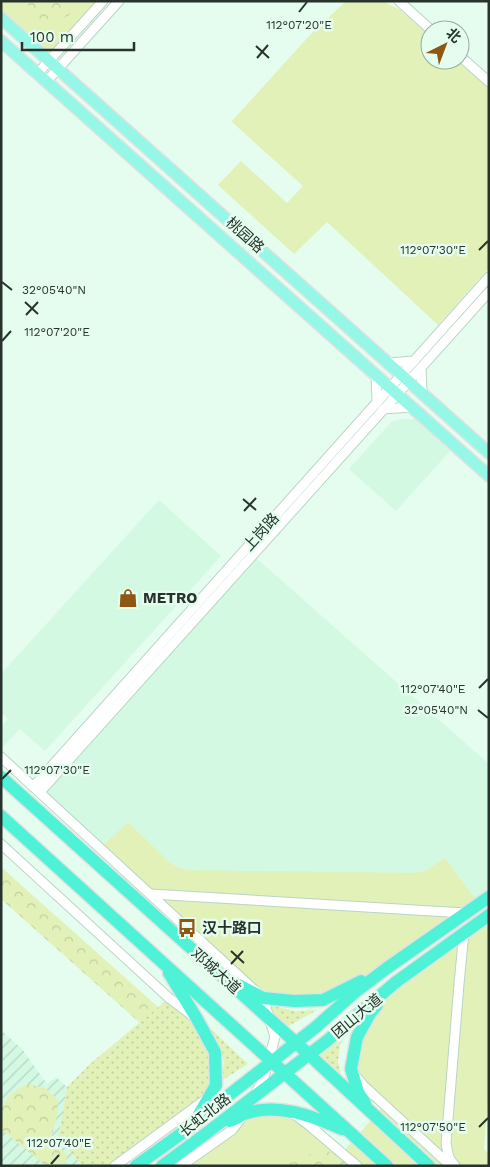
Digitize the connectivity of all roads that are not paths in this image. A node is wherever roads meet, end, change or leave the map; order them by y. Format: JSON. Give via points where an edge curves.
{"nodes":[{"id":1,"x":104,"y":1,"type":"edge"},
{"id":2,"x":119,"y":1,"type":"edge"},
{"id":3,"x":399,"y":1,"type":"edge"},
{"id":4,"x":1,"y":18,"type":"edge"},
{"id":5,"x":420,"y":20,"type":"edge"},
{"id":6,"x":1,"y":41,"type":"edge"},
{"id":7,"x":54,"y":65,"type":"junction"},
{"id":8,"x":470,"y":65,"type":"edge"},
{"id":9,"x":42,"y":77,"type":"junction"},
{"id":10,"x":489,"y":82,"type":"edge"},
{"id":11,"x":489,"y":277,"type":"edge"},
{"id":12,"x":489,"y":292,"type":"edge"},
{"id":13,"x":414,"y":361,"type":"junction"},
{"id":14,"x":388,"y":363,"type":"junction"},
{"id":15,"x":421,"y":368,"type":"junction"},
{"id":16,"x":376,"y":375,"type":"junction"},
{"id":17,"x":405,"y":378,"type":"junction"},
{"id":18,"x":394,"y":391,"type":"junction"},
{"id":19,"x":422,"y":393,"type":"junction"},
{"id":20,"x":377,"y":402,"type":"junction"},
{"id":21,"x":412,"y":407,"type":"junction"},
{"id":22,"x":384,"y":410,"type":"junction"},
{"id":23,"x":489,"y":453,"type":"edge"},
{"id":24,"x":489,"y":476,"type":"edge"},
{"id":25,"x":1,"y":757,"type":"edge"},
{"id":26,"x":1,"y":777,"type":"edge"},
{"id":27,"x":37,"y":790,"type":"junction"},
{"id":28,"x":1,"y":816,"type":"edge"},
{"id":29,"x":1,"y":844,"type":"edge"},
{"id":30,"x":151,"y":894,"type":"junction"},
{"id":31,"x":489,"y":897,"type":"edge"},
{"id":32,"x":465,"y":913,"type":"junction"},
{"id":33,"x":489,"y":915,"type":"edge"},
{"id":34,"x":464,"y":932,"type":"junction"},
{"id":35,"x":161,"y":960,"type":"junction"},
{"id":36,"x":387,"y":968,"type":"junction"},
{"id":37,"x":221,"y":975,"type":"junction"},
{"id":38,"x":401,"y":979,"type":"junction"},
{"id":39,"x":263,"y":998,"type":"junction"},
{"id":40,"x":197,"y":1019,"type":"junction"},
{"id":41,"x":296,"y":1043,"type":"junction"},
{"id":42,"x":309,"y":1055,"type":"junction"},
{"id":43,"x":272,"y":1061,"type":"junction"},
{"id":44,"x":351,"y":1069,"type":"junction"},
{"id":45,"x":285,"y":1073,"type":"junction"},
{"id":46,"x":209,"y":1096,"type":"junction"},
{"id":47,"x":289,"y":1111,"type":"junction"},
{"id":48,"x":372,"y":1113,"type":"junction"},
{"id":49,"x":245,"y":1114,"type":"junction"},
{"id":50,"x":225,"y":1118,"type":"joint"},
{"id":51,"x":192,"y":1126,"type":"junction"},
{"id":52,"x":352,"y":1133,"type":"junction"},
{"id":53,"x":204,"y":1135,"type":"junction"},
{"id":54,"x":115,"y":1166,"type":"edge"},
{"id":55,"x":136,"y":1166,"type":"edge"},
{"id":56,"x":162,"y":1166,"type":"edge"},
{"id":57,"x":182,"y":1166,"type":"edge"},
{"id":58,"x":357,"y":1166,"type":"edge"},
{"id":59,"x":387,"y":1166,"type":"edge"},
{"id":60,"x":428,"y":1166,"type":"edge"},
{"id":61,"x":453,"y":1166,"type":"edge"}],
"edges":[{"from":1,"to":7,"type":"street"},
{"from":2,"to":7,"type":"street"},
{"from":3,"to":5,"type":"street"},
{"from":4,"to":7,"type":"main road","name":"桃园路"},
{"from":6,"to":9,"type":"main road","name":"桃园路"},
{"from":7,"to":9,"type":"street"},
{"from":7,"to":14,"type":"main road","name":"桃园路"},
{"from":8,"to":10,"type":"street"},
{"from":9,"to":16,"type":"main road","name":"桃园路"},
{"from":11,"to":13,"type":"street","name":"上岗路"},
{"from":12,"to":15,"type":"street","name":"上岗路"},
{"from":13,"to":14,"type":"street"},
{"from":13,"to":17,"type":"street","name":"上岗路"},
{"from":14,"to":17,"type":"main road","name":"桃园路"},
{"from":15,"to":17,"type":"street","name":"上岗路"},
{"from":15,"to":19,"type":"street"},
{"from":16,"to":18,"type":"main road","name":"桃园路"},
{"from":16,"to":20,"type":"street"},
{"from":17,"to":18,"type":"street","name":"上岗路"},
{"from":17,"to":19,"type":"main road","name":"桃园路"},
{"from":18,"to":20,"type":"street","name":"上岗路"},
{"from":18,"to":21,"type":"main road","name":"桃园路"},
{"from":18,"to":22,"type":"street","name":"上岗路"},
{"from":19,"to":23,"type":"main road","name":"桃园路"},
{"from":20,"to":27,"type":"street","name":"上岗路"},
{"from":21,"to":22,"type":"street"},
{"from":21,"to":24,"type":"main road","name":"桃园路"},
{"from":22,"to":27,"type":"street","name":"上岗路"},
{"from":25,"to":27,"type":"street"},
{"from":26,"to":37,"type":"highway","name":"邓城大道"},
{"from":27,"to":30,"type":"street"},
{"from":28,"to":35,"type":"highway","name":"邓城大道"},
{"from":29,"to":40,"type":"street","via":[[169,998]]},
{"from":30,"to":32,"type":"street"},
{"from":30,"to":39,"type":"street"},
{"from":31,"to":32,"type":"highway","name":"团山大道"},
{"from":32,"to":36,"type":"highway","name":"团山大道"},
{"from":33,"to":34,"type":"highway","name":"团山大道"},
{"from":34,"to":38,"type":"highway","name":"团山大道"},
{"from":34,"to":61,"type":"street","via":[[446,1144]]},
{"from":35,"to":40,"type":"highway"},
{"from":35,"to":43,"type":"highway","name":"邓城大道"},
{"from":36,"to":39,"type":"highway","via":[[323,1000]]},
{"from":36,"to":41,"type":"highway","name":"团山大道"},
{"from":37,"to":39,"type":"highway"},
{"from":37,"to":41,"type":"highway","name":"邓城大道"},
{"from":38,"to":42,"type":"highway","name":"团山大道"},
{"from":38,"to":44,"type":"highway","via":[[371,1012],[357,1037]]},
{"from":39,"to":49,"type":"street","via":[[275,1037],[263,1080]]},
{"from":40,"to":46,"type":"highway","via":[[215,1052],[216,1085]]},
{"from":41,"to":42,"type":"highway","name":"邓城大道"},
{"from":41,"to":43,"type":"highway","name":"团山大道"},
{"from":42,"to":45,"type":"highway","name":"团山大道"},
{"from":42,"to":48,"type":"highway","name":"邓城大道"},
{"from":43,"to":45,"type":"highway","name":"邓城大道"},
{"from":43,"to":51,"type":"highway","name":"长虹北路"},
{"from":44,"to":48,"type":"highway","via":[[358,1092]]},
{"from":44,"to":61,"type":"street","via":[[364,1086]]},
{"from":45,"to":50,"type":"highway","name":"团山大道"},
{"from":45,"to":52,"type":"highway","name":"邓城大道"},
{"from":46,"to":51,"type":"highway"},
{"from":46,"to":54,"type":"street"},
{"from":47,"to":49,"type":"highway","via":[[266,1109]]},
{"from":47,"to":52,"type":"highway"},
{"from":47,"to":58,"type":"street"},
{"from":48,"to":60,"type":"highway","name":"邓城大道"},
{"from":49,"to":53,"type":"highway"},
{"from":49,"to":57,"type":"street","via":[[232,1130]]},
{"from":50,"to":53,"type":"highway","name":"长虹北路"},
{"from":51,"to":55,"type":"highway","name":"长虹北路"},
{"from":52,"to":59,"type":"highway","name":"邓城大道"},
{"from":53,"to":56,"type":"highway","name":"长虹北路"}]}
